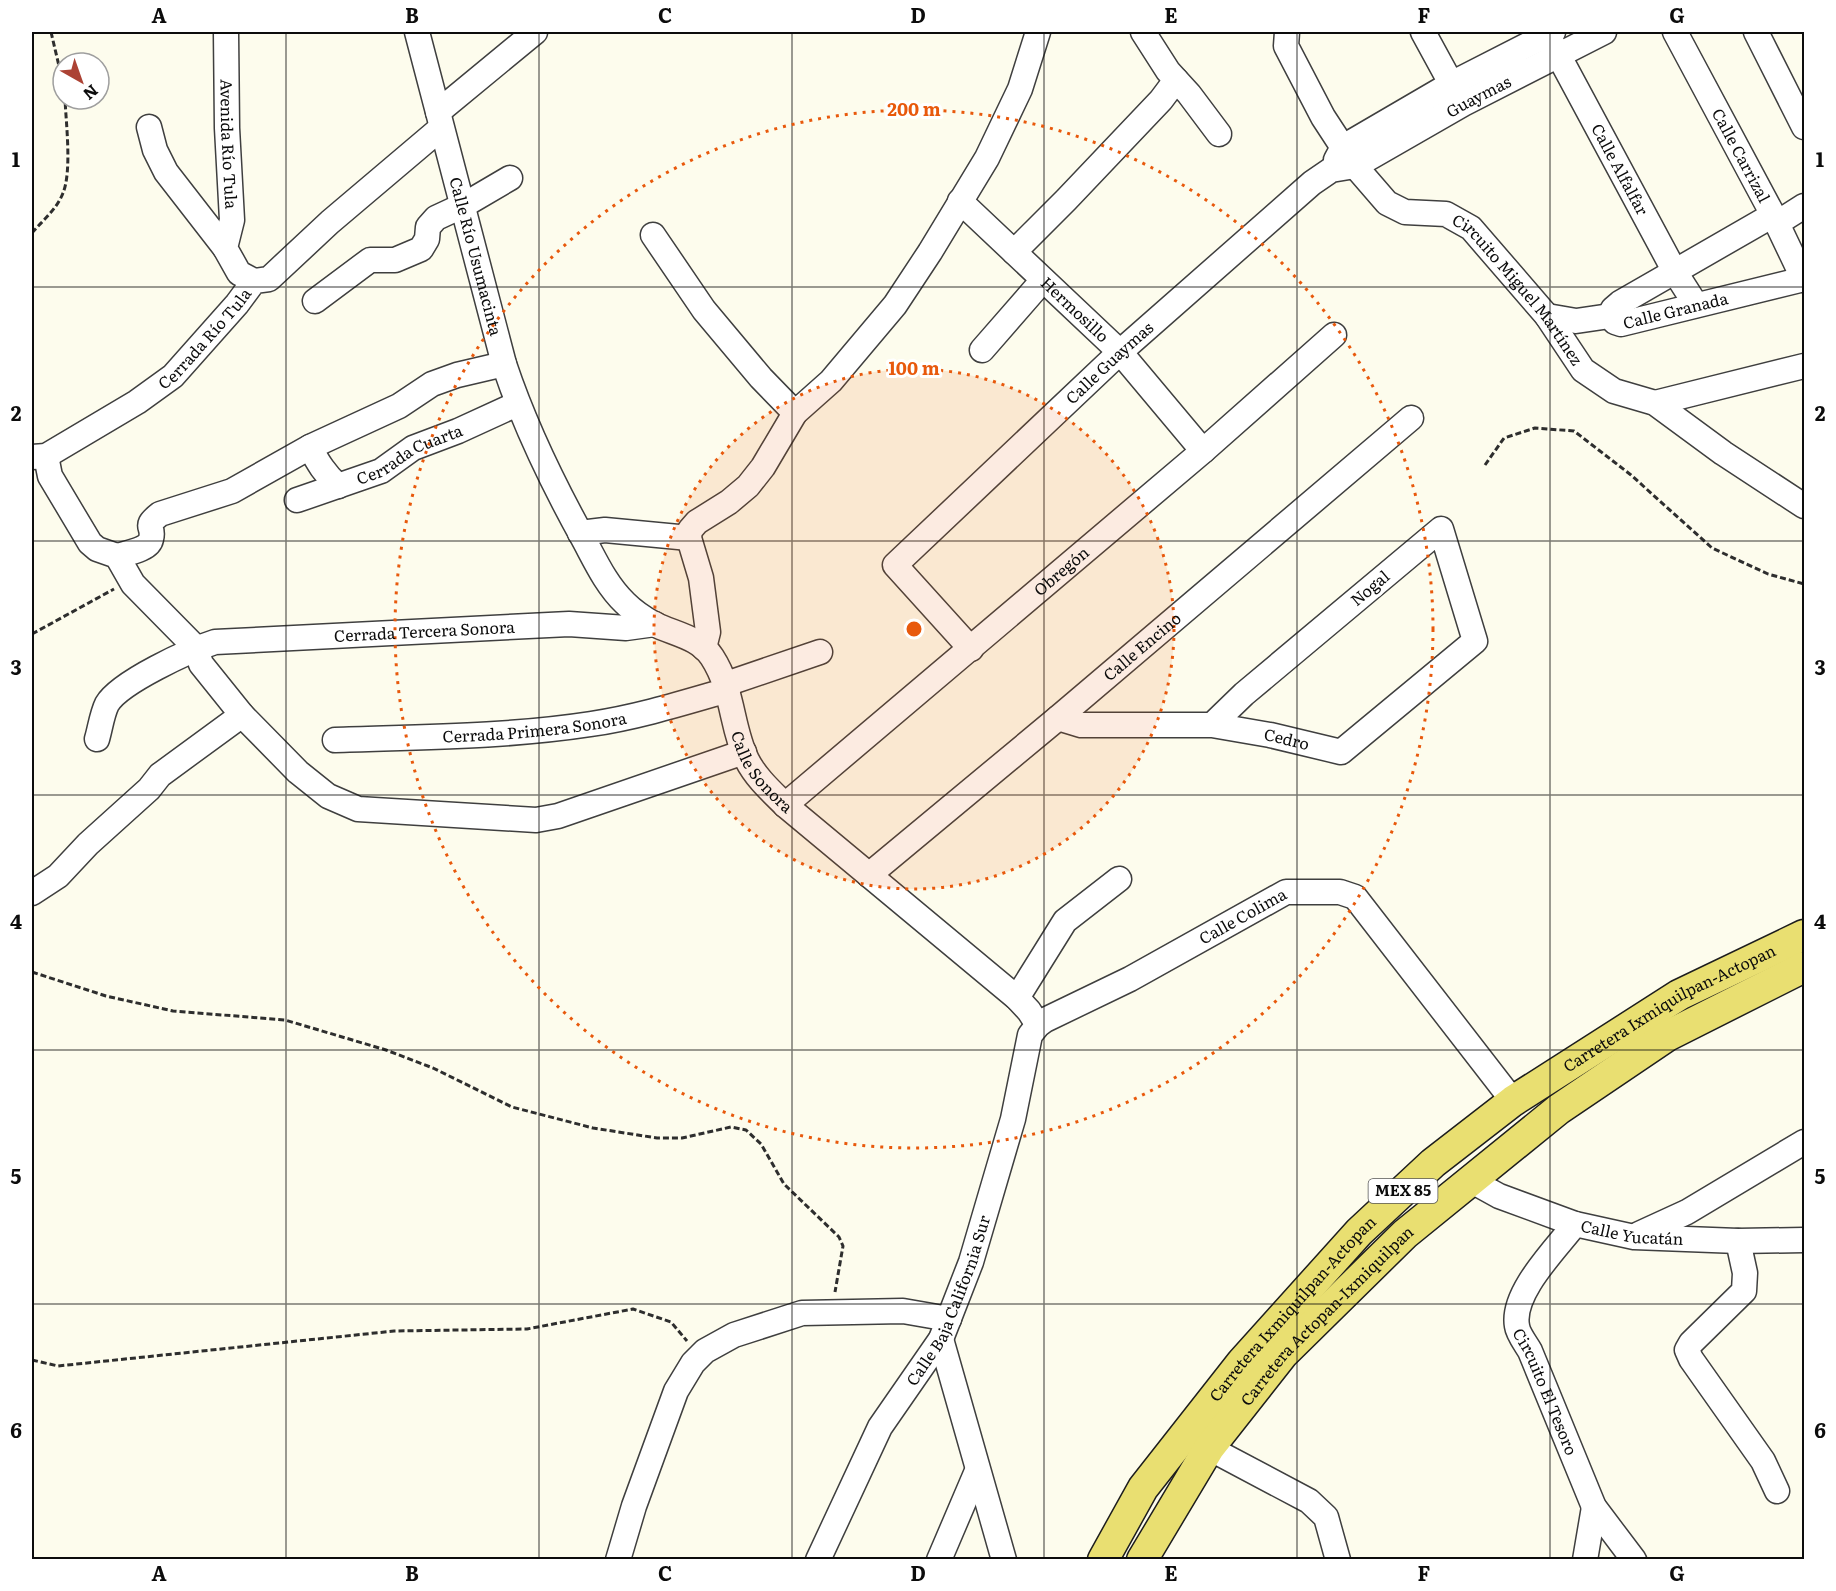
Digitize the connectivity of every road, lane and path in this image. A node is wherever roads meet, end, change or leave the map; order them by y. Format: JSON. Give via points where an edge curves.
{"nodes":[{"id":1,"x":51,"y":32,"type":"edge"},
{"id":2,"x":226,"y":32,"type":"edge"},
{"id":3,"x":417,"y":32,"type":"edge"},
{"id":4,"x":535,"y":32,"type":"edge"},
{"id":5,"x":1038,"y":32,"type":"edge"},
{"id":6,"x":1143,"y":32,"type":"edge"},
{"id":7,"x":1287,"y":32,"type":"edge"},
{"id":8,"x":1423,"y":32,"type":"edge"},
{"id":9,"x":1604,"y":32,"type":"edge"},
{"id":10,"x":1675,"y":32,"type":"edge"},
{"id":11,"x":1756,"y":32,"type":"edge"},
{"id":12,"x":1549,"y":33,"type":"edge"},
{"id":13,"x":55,"y":51,"type":"edge"},
{"id":14,"x":1559,"y":56,"type":"junction"},
{"id":15,"x":1176,"y":80,"type":"junction"},
{"id":16,"x":1457,"y":94,"type":"junction"},
{"id":17,"x":65,"y":111,"type":"edge"},
{"id":18,"x":440,"y":120,"type":"junction"},
{"id":19,"x":149,"y":127,"type":"dead end"},
{"id":20,"x":1804,"y":127,"type":"edge"},
{"id":21,"x":1219,"y":134,"type":"dead end"},
{"id":22,"x":1349,"y":156,"type":"junction"},
{"id":23,"x":510,"y":178,"type":"dead end"},
{"id":24,"x":960,"y":201,"type":"junction"},
{"id":25,"x":464,"y":205,"type":"junction"},
{"id":26,"x":1804,"y":206,"type":"edge"},
{"id":27,"x":1775,"y":219,"type":"junction"},
{"id":28,"x":32,"y":233,"type":"edge"},
{"id":29,"x":653,"y":235,"type":"dead end"},
{"id":30,"x":225,"y":248,"type":"junction"},
{"id":31,"x":1014,"y":252,"type":"junction"},
{"id":32,"x":1675,"y":272,"type":"junction"},
{"id":33,"x":1804,"y":279,"type":"edge"},
{"id":34,"x":1043,"y":280,"type":"junction"},
{"id":35,"x":254,"y":281,"type":"junction"},
{"id":36,"x":315,"y":302,"type":"dead end"},
{"id":37,"x":1696,"y":304,"type":"junction"},
{"id":38,"x":1547,"y":316,"type":"junction"},
{"id":39,"x":1610,"y":316,"type":"junction"},
{"id":40,"x":1334,"y":335,"type":"dead end"},
{"id":41,"x":982,"y":350,"type":"dead end"},
{"id":42,"x":1120,"y":352,"type":"junction"},
{"id":43,"x":504,"y":364,"type":"junction"},
{"id":44,"x":1804,"y":366,"type":"edge"},
{"id":45,"x":1654,"y":403,"type":"junction"},
{"id":46,"x":517,"y":404,"type":"junction"},
{"id":47,"x":795,"y":413,"type":"junction"},
{"id":48,"x":1411,"y":417,"type":"dead end"},
{"id":49,"x":310,"y":447,"type":"junction"},
{"id":50,"x":1203,"y":451,"type":"junction"},
{"id":51,"x":39,"y":456,"type":"edge"},
{"id":52,"x":1485,"y":465,"type":"dead end"},
{"id":53,"x":551,"y":476,"type":"joint"},
{"id":54,"x":338,"y":486,"type":"junction"},
{"id":55,"x":297,"y":501,"type":"dead end"},
{"id":56,"x":1804,"y":506,"type":"edge"},
{"id":57,"x":580,"y":533,"type":"junction"},
{"id":58,"x":690,"y":534,"type":"junction"},
{"id":59,"x":117,"y":556,"type":"junction"},
{"id":60,"x":133,"y":584,"type":"junction"},
{"id":61,"x":1804,"y":584,"type":"edge"},
{"id":62,"x":655,"y":624,"type":"junction"},
{"id":63,"x":32,"y":634,"type":"edge"},
{"id":64,"x":1475,"y":641,"type":"joint"},
{"id":65,"x":196,"y":648,"type":"junction"},
{"id":66,"x":704,"y":648,"type":"junction"},
{"id":67,"x":971,"y":650,"type":"junction"},
{"id":68,"x":820,"y":652,"type":"dead end"},
{"id":69,"x":727,"y":687,"type":"junction"},
{"id":70,"x":242,"y":715,"type":"junction"},
{"id":71,"x":1058,"y":718,"type":"junction"},
{"id":72,"x":1212,"y":725,"type":"junction"},
{"id":73,"x":97,"y":740,"type":"dead end"},
{"id":74,"x":335,"y":740,"type":"dead end"},
{"id":75,"x":744,"y":752,"type":"junction"},
{"id":76,"x":785,"y":805,"type":"junction"},
{"id":77,"x":869,"y":874,"type":"junction"},
{"id":78,"x":1119,"y":879,"type":"dead end"},
{"id":79,"x":32,"y":893,"type":"edge"},
{"id":80,"x":1804,"y":935,"type":"edge"},
{"id":81,"x":1804,"y":967,"type":"edge"},
{"id":82,"x":32,"y":972,"type":"edge"},
{"id":83,"x":1017,"y":998,"type":"junction"},
{"id":84,"x":1038,"y":1025,"type":"junction"},
{"id":85,"x":1513,"y":1101,"type":"junction"},
{"id":86,"x":1804,"y":1142,"type":"edge"},
{"id":87,"x":1470,"y":1180,"type":"junction"},
{"id":88,"x":1575,"y":1224,"type":"junction"},
{"id":89,"x":1634,"y":1237,"type":"junction"},
{"id":90,"x":1804,"y":1240,"type":"edge"},
{"id":91,"x":1738,"y":1241,"type":"junction"},
{"id":92,"x":829,"y":1314,"type":"junction"},
{"id":93,"x":945,"y":1329,"type":"junction"},
{"id":94,"x":32,"y":1360,"type":"edge"},
{"id":95,"x":693,"y":1363,"type":"junction"},
{"id":96,"x":1209,"y":1448,"type":"junction"},
{"id":97,"x":977,"y":1471,"type":"junction"},
{"id":98,"x":1777,"y":1491,"type":"dead end"},
{"id":99,"x":1594,"y":1507,"type":"junction"},
{"id":100,"x":618,"y":1560,"type":"edge"},
{"id":101,"x":818,"y":1560,"type":"edge"},
{"id":102,"x":939,"y":1560,"type":"edge"},
{"id":103,"x":1004,"y":1560,"type":"edge"},
{"id":104,"x":1102,"y":1560,"type":"edge"},
{"id":105,"x":1142,"y":1560,"type":"edge"},
{"id":106,"x":1338,"y":1560,"type":"edge"},
{"id":107,"x":1585,"y":1560,"type":"edge"},
{"id":108,"x":1634,"y":1560,"type":"edge"}],
"edges":[{"from":1,"to":13,"type":"path"},
{"from":2,"to":30,"type":"street","name":"Avenida Río Tula","via":[[232,220]]},
{"from":3,"to":18,"type":"street","name":"Calle Río Usumacinta"},
{"from":4,"to":18,"type":"street","name":"Cerrada Río Tula"},
{"from":5,"to":24,"type":"street","via":[[1020,89],[987,159]]},
{"from":6,"to":15,"type":"street"},
{"from":7,"to":22,"type":"street","name":"Circuito Miguel Martínez","via":[[1286,46],[1293,63]]},
{"from":8,"to":16,"type":"street"},
{"from":9,"to":14,"type":"street","name":"Guaymas"},
{"from":10,"to":27,"type":"street","name":"Calle Carrizal"},
{"from":11,"to":20,"type":"street"},
{"from":12,"to":14,"type":"street","name":"Calle Alfalfar"},
{"from":12,"to":16,"type":"street","name":"Guaymas"},
{"from":14,"to":16,"type":"street","name":"Guaymas"},
{"from":14,"to":32,"type":"street","name":"Calle Alfalfar"},
{"from":15,"to":21,"type":"street"},
{"from":15,"to":31,"type":"street"},
{"from":16,"to":22,"type":"street","name":"Guaymas"},
{"from":17,"to":28,"type":"path","via":[[64,191],[55,208]]},
{"from":18,"to":25,"type":"street","name":"Calle Río Usumacinta"},
{"from":18,"to":35,"type":"street","name":"Cerrada Río Tula","via":[[269,279]]},
{"from":19,"to":30,"type":"street","via":[[166,172]]},
{"from":22,"to":38,"type":"street","name":"Circuito Miguel Martínez","via":[[1388,203],[1405,212],[1446,214],[1471,228]]},
{"from":22,"to":42,"type":"street","name":"Calle Guaymas","via":[[1312,183]]},
{"from":23,"to":25,"type":"street"},
{"from":24,"to":31,"type":"street","name":"Hermosillo"},
{"from":24,"to":47,"type":"street","via":[[895,305],[831,381]]},
{"from":25,"to":36,"type":"street","via":[[430,223],[420,249],[395,261],[370,260]]},
{"from":25,"to":43,"type":"street","name":"Calle Río Usumacinta"},
{"from":26,"to":27,"type":"street"},
{"from":27,"to":32,"type":"street"},
{"from":27,"to":33,"type":"street","name":"Calle Carrizal"},
{"from":29,"to":47,"type":"street","via":[[704,310]]},
{"from":30,"to":35,"type":"street","via":[[239,273]]},
{"from":31,"to":34,"type":"street","name":"Hermosillo"},
{"from":32,"to":37,"type":"street","name":"Calle Alfalfar"},
{"from":32,"to":39,"type":"street","via":[[1620,303]]},
{"from":33,"to":37,"type":"street","name":"Calle Granada"},
{"from":34,"to":41,"type":"street"},
{"from":34,"to":42,"type":"street","name":"Hermosillo"},
{"from":35,"to":51,"type":"street","name":"Cerrada Río Tula","via":[[174,376],[137,402]]},
{"from":37,"to":39,"type":"street","name":"Calle Granada","via":[[1621,324]]},
{"from":38,"to":39,"type":"street","name":"Calle Granada","via":[[1576,321]]},
{"from":38,"to":45,"type":"street","name":"Circuito Miguel Martínez","via":[[1583,370],[1614,391]]},
{"from":40,"to":50,"type":"street","name":"Obregón"},
{"from":42,"to":50,"type":"street","name":"Hermosillo"},
{"from":42,"to":67,"type":"street","name":"Calle Guaymas","via":[[896,565]]},
{"from":43,"to":46,"type":"street","name":"Calle Río Usumacinta"},
{"from":43,"to":49,"type":"street","via":[[432,384],[399,406]]},
{"from":44,"to":45,"type":"street"},
{"from":45,"to":56,"type":"street","name":"Circuito Miguel Martínez"},
{"from":46,"to":53,"type":"street","name":"Calle Río Usumacinta"},
{"from":46,"to":54,"type":"street","name":"Cerrada Cuarta","via":[[413,448],[381,471]]},
{"from":47,"to":58,"type":"street","via":[[748,486],[697,522]]},
{"from":48,"to":71,"type":"street","name":"Calle Encino"},
{"from":49,"to":54,"type":"street","via":[[318,464]]},
{"from":49,"to":59,"type":"street","via":[[232,491],[160,514],[149,526],[150,543]]},
{"from":50,"to":67,"type":"street","name":"Obregón"},
{"from":51,"to":59,"type":"street","via":[[90,543]]},
{"from":52,"to":61,"type":"path","via":[[1504,438],[1535,428],[1574,431],[1631,475],[1712,548],[1768,574]]},
{"from":53,"to":57,"type":"street","name":"Calle Sonora"},
{"from":54,"to":55,"type":"street","name":"Cerrada Cuarta"},
{"from":57,"to":58,"type":"street","via":[[605,530]]},
{"from":57,"to":62,"type":"street","name":"Calle Sonora","via":[[622,601]]},
{"from":58,"to":66,"type":"street","via":[[708,632]]},
{"from":59,"to":60,"type":"street"},
{"from":60,"to":63,"type":"path","via":[[118,586]]},
{"from":60,"to":65,"type":"street"},
{"from":62,"to":65,"type":"street","name":"Cerrada Tercera Sonora","via":[[627,628],[569,624],[407,631],[215,642]]},
{"from":62,"to":66,"type":"street","name":"Calle Sonora"},
{"from":64,"to":72,"type":"street","name":"Cedro","via":[[1341,752]]},
{"from":64,"to":72,"type":"street","name":"Nogal","via":[[1441,529]]},
{"from":65,"to":70,"type":"street","via":[[201,664]]},
{"from":65,"to":73,"type":"street","name":"Cerrada Tercera Sonora","via":[[123,688],[107,704]]},
{"from":66,"to":69,"type":"street","name":"Calle Sonora"},
{"from":67,"to":76,"type":"street","name":"Obregón"},
{"from":68,"to":69,"type":"street","name":"Cerrada Primera Sonora"},
{"from":69,"to":74,"type":"street","name":"Cerrada Primera Sonora","via":[[658,711],[591,724],[520,732]]},
{"from":69,"to":75,"type":"street","name":"Calle Sonora"},
{"from":70,"to":75,"type":"street","via":[[327,796],[358,809],[536,820],[558,816]]},
{"from":70,"to":79,"type":"street","via":[[160,775],[58,876]]},
{"from":71,"to":72,"type":"street","name":"Cedro","via":[[1081,725]]},
{"from":71,"to":77,"type":"street","name":"Calle Encino"},
{"from":75,"to":76,"type":"street","name":"Calle Sonora","via":[[758,777]]},
{"from":76,"to":77,"type":"street","name":"Calle Sonora"},
{"from":77,"to":83,"type":"street","name":"Calle Sonora"},
{"from":78,"to":83,"type":"street","via":[[1065,921]]},
{"from":80,"to":85,"type":"main road","name":"Carretera Ixmiquilpan-Actopan","number":"MEX 85","via":[[1679,995]]},
{"from":81,"to":87,"type":"main road","name":"Carretera Actopan-Ixmiquilpan","number":"MEX 85","via":[[1667,1036],[1559,1109]]},
{"from":82,"to":92,"type":"path","via":[[106,996],[173,1011],[285,1020],[424,1064],[512,1107],[593,1128],[657,1138],[682,1138],[731,1127],[746,1130],[761,1144],[784,1184],[839,1237],[843,1246],[840,1272]]},
{"from":83,"to":84,"type":"street","name":"Calle Sonora"},
{"from":84,"to":85,"type":"street","name":"Calle Colima","via":[[1286,892],[1340,892],[1354,897]]},
{"from":84,"to":93,"type":"street","name":"Calle Baja California Sur","via":[[1030,1035],[1013,1119],[971,1262]]},
{"from":85,"to":104,"type":"main road","name":"Carretera Ixmiquilpan-Actopan","number":"MEX 85","via":[[1433,1163],[1359,1232],[1242,1362],[1143,1488]]},
{"from":86,"to":89,"type":"street","via":[[1687,1212]]},
{"from":87,"to":88,"type":"street","name":"Calle Yucatán","via":[[1499,1196]]},
{"from":87,"to":96,"type":"main road","name":"Carretera Actopan-Ixmiquilpan","number":"MEX 85","via":[[1405,1234],[1283,1354]]},
{"from":88,"to":89,"type":"street","name":"Calle Yucatán"},
{"from":88,"to":99,"type":"street","name":"Circuito El Tesoro","via":[[1524,1290],[1517,1326]]},
{"from":89,"to":91,"type":"street","name":"Calle Yucatán"},
{"from":90,"to":91,"type":"street","name":"Calle Yucatán"},
{"from":91,"to":98,"type":"street","via":[[1745,1273],[1744,1291],[1687,1350],[1763,1461]]},
{"from":92,"to":93,"type":"street","via":[[903,1311]]},
{"from":92,"to":95,"type":"street","via":[[802,1313],[734,1335],[705,1351]]},
{"from":93,"to":97,"type":"street"},
{"from":93,"to":101,"type":"street","name":"Calle Baja California Sur","via":[[880,1427]]},
{"from":94,"to":95,"type":"path","via":[[58,1366],[394,1331],[527,1329],[633,1309],[671,1322],[688,1342]]},
{"from":95,"to":100,"type":"street","via":[[676,1391]]},
{"from":96,"to":105,"type":"main road","name":"Carretera Actopan-Ixmiquilpan","number":"MEX 85"},
{"from":96,"to":106,"type":"street","via":[[1309,1501],[1326,1517]]},
{"from":97,"to":102,"type":"street"},
{"from":97,"to":103,"type":"street"},
{"from":99,"to":107,"type":"street"},
{"from":99,"to":108,"type":"street","name":"Circuito El Tesoro"}]}
